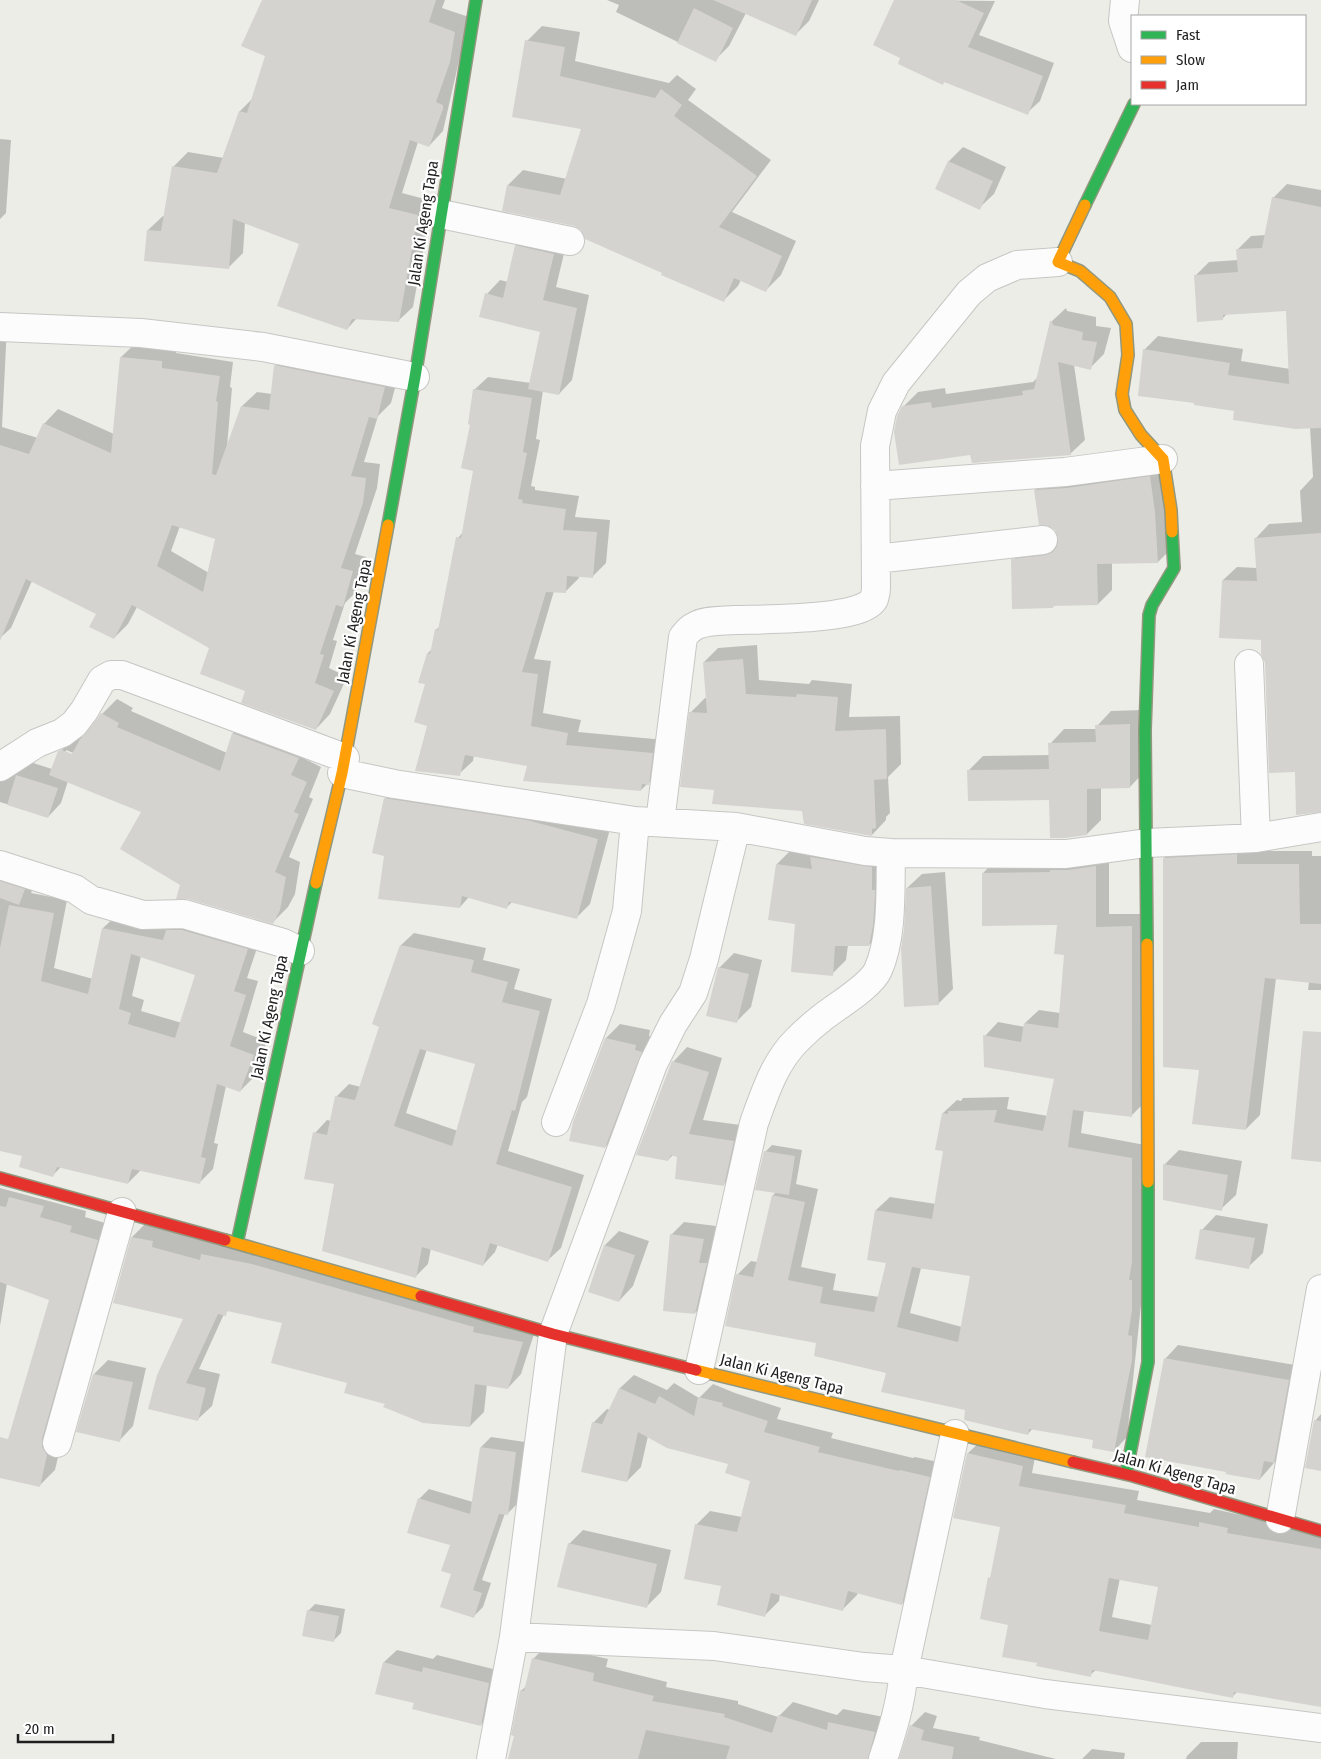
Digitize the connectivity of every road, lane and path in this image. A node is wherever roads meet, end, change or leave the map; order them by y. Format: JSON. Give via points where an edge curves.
{"nodes":[{"id":1,"x":476,"y":0,"type":"edge"},
{"id":2,"x":1125,"y":0,"type":"edge"},
{"id":3,"x":1131,"y":45,"type":"edge"},
{"id":4,"x":1134,"y":105,"type":"edge"},
{"id":5,"x":455,"y":217,"type":"junction"},
{"id":6,"x":570,"y":241,"type":"dead end"},
{"id":7,"x":1058,"y":262,"type":"junction"},
{"id":8,"x":0,"y":327,"type":"edge"},
{"id":9,"x":415,"y":377,"type":"junction"},
{"id":10,"x":1163,"y":459,"type":"junction"},
{"id":11,"x":875,"y":486,"type":"junction"},
{"id":12,"x":1043,"y":540,"type":"dead end"},
{"id":13,"x":876,"y":559,"type":"junction"},
{"id":14,"x":1249,"y":664,"type":"dead end"},
{"id":15,"x":0,"y":767,"type":"edge"},
{"id":16,"x":349,"y":770,"type":"junction"},
{"id":17,"x":647,"y":822,"type":"junction"},
{"id":18,"x":736,"y":827,"type":"junction"},
{"id":19,"x":1321,"y":827,"type":"edge"},
{"id":20,"x":1256,"y":838,"type":"junction"},
{"id":21,"x":1147,"y":843,"type":"junction"},
{"id":22,"x":891,"y":853,"type":"junction"},
{"id":23,"x":0,"y":865,"type":"edge"},
{"id":24,"x":300,"y":951,"type":"junction"},
{"id":25,"x":556,"y":1122,"type":"dead end"},
{"id":26,"x":0,"y":1178,"type":"edge"},
{"id":27,"x":122,"y":1212,"type":"junction"},
{"id":28,"x":237,"y":1244,"type":"junction"},
{"id":29,"x":1321,"y":1289,"type":"edge"},
{"id":30,"x":554,"y":1334,"type":"junction"},
{"id":31,"x":699,"y":1370,"type":"junction"},
{"id":32,"x":955,"y":1434,"type":"junction"},
{"id":33,"x":57,"y":1443,"type":"dead end"},
{"id":34,"x":1126,"y":1474,"type":"junction"},
{"id":35,"x":1280,"y":1519,"type":"junction"},
{"id":36,"x":1321,"y":1531,"type":"edge"},
{"id":37,"x":511,"y":1649,"type":"junction"},
{"id":38,"x":901,"y":1694,"type":"junction"},
{"id":39,"x":1321,"y":1728,"type":"edge"},
{"id":40,"x":491,"y":1759,"type":"edge"},
{"id":41,"x":883,"y":1759,"type":"edge"}],
"edges":[{"from":1,"to":5,"type":"street","name":"Jalan Ki Ageng Tapa"},
{"from":2,"to":3,"type":"street","via":[[1123,21]]},
{"from":4,"to":7,"type":"street"},
{"from":5,"to":6,"type":"street"},
{"from":5,"to":9,"type":"street","name":"Jalan Ki Ageng Tapa"},
{"from":7,"to":10,"type":"street","via":[[1080,272],[1110,297],[1126,324],[1128,355],[1122,394],[1125,410]]},
{"from":7,"to":11,"type":"street","via":[[1017,265],[987,278],[969,293],[896,383],[882,411],[875,446]]},
{"from":8,"to":9,"type":"street","via":[[141,333],[244,345]]},
{"from":9,"to":16,"type":"street","name":"Jalan Ki Ageng Tapa"},
{"from":10,"to":11,"type":"street","via":[[1065,472]]},
{"from":10,"to":21,"type":"street","via":[[1171,510],[1174,568],[1149,615],[1145,730]]},
{"from":11,"to":13,"type":"street"},
{"from":12,"to":13,"type":"street"},
{"from":13,"to":17,"type":"street","via":[[874,600],[852,612],[719,621],[698,624],[688,630],[683,638]]},
{"from":14,"to":20,"type":"street"},
{"from":15,"to":16,"type":"street","via":[[74,724],[102,680],[111,675],[122,675]]},
{"from":16,"to":17,"type":"street","via":[[394,784]]},
{"from":16,"to":24,"type":"street","name":"Jalan Ki Ageng Tapa"},
{"from":17,"to":18,"type":"street"},
{"from":17,"to":25,"type":"street","via":[[627,912],[601,1004]]},
{"from":18,"to":22,"type":"street"},
{"from":18,"to":30,"type":"street","via":[[693,993],[653,1064]]},
{"from":19,"to":20,"type":"street"},
{"from":20,"to":21,"type":"street"},
{"from":21,"to":22,"type":"street","via":[[1066,854]]},
{"from":21,"to":34,"type":"street","via":[[1148,1355]]},
{"from":22,"to":31,"type":"street","via":[[889,915],[877,972],[797,1040],[780,1059],[768,1085],[754,1123]]},
{"from":23,"to":24,"type":"street","via":[[75,889],[90,900],[143,915],[184,914]]},
{"from":24,"to":28,"type":"street","name":"Jalan Ki Ageng Tapa"},
{"from":26,"to":27,"type":"street","name":"Jalan Ki Ageng Tapa"},
{"from":27,"to":28,"type":"street","name":"Jalan Ki Ageng Tapa"},
{"from":27,"to":33,"type":"street"},
{"from":28,"to":30,"type":"street","name":"Jalan Ki Ageng Tapa"},
{"from":29,"to":35,"type":"street"},
{"from":30,"to":31,"type":"street","name":"Jalan Ki Ageng Tapa"},
{"from":30,"to":37,"type":"street"},
{"from":31,"to":32,"type":"street","name":"Jalan Ki Ageng Tapa"},
{"from":32,"to":34,"type":"street","name":"Jalan Ki Ageng Tapa"},
{"from":32,"to":38,"type":"street"},
{"from":34,"to":35,"type":"street","name":"Jalan Ki Ageng Tapa"},
{"from":35,"to":36,"type":"street","name":"Jalan Ki Ageng Tapa"},
{"from":37,"to":38,"type":"street","via":[[714,1646],[864,1667]]},
{"from":37,"to":40,"type":"street"},
{"from":38,"to":39,"type":"street","via":[[1045,1694]]},
{"from":38,"to":41,"type":"street"}]}
